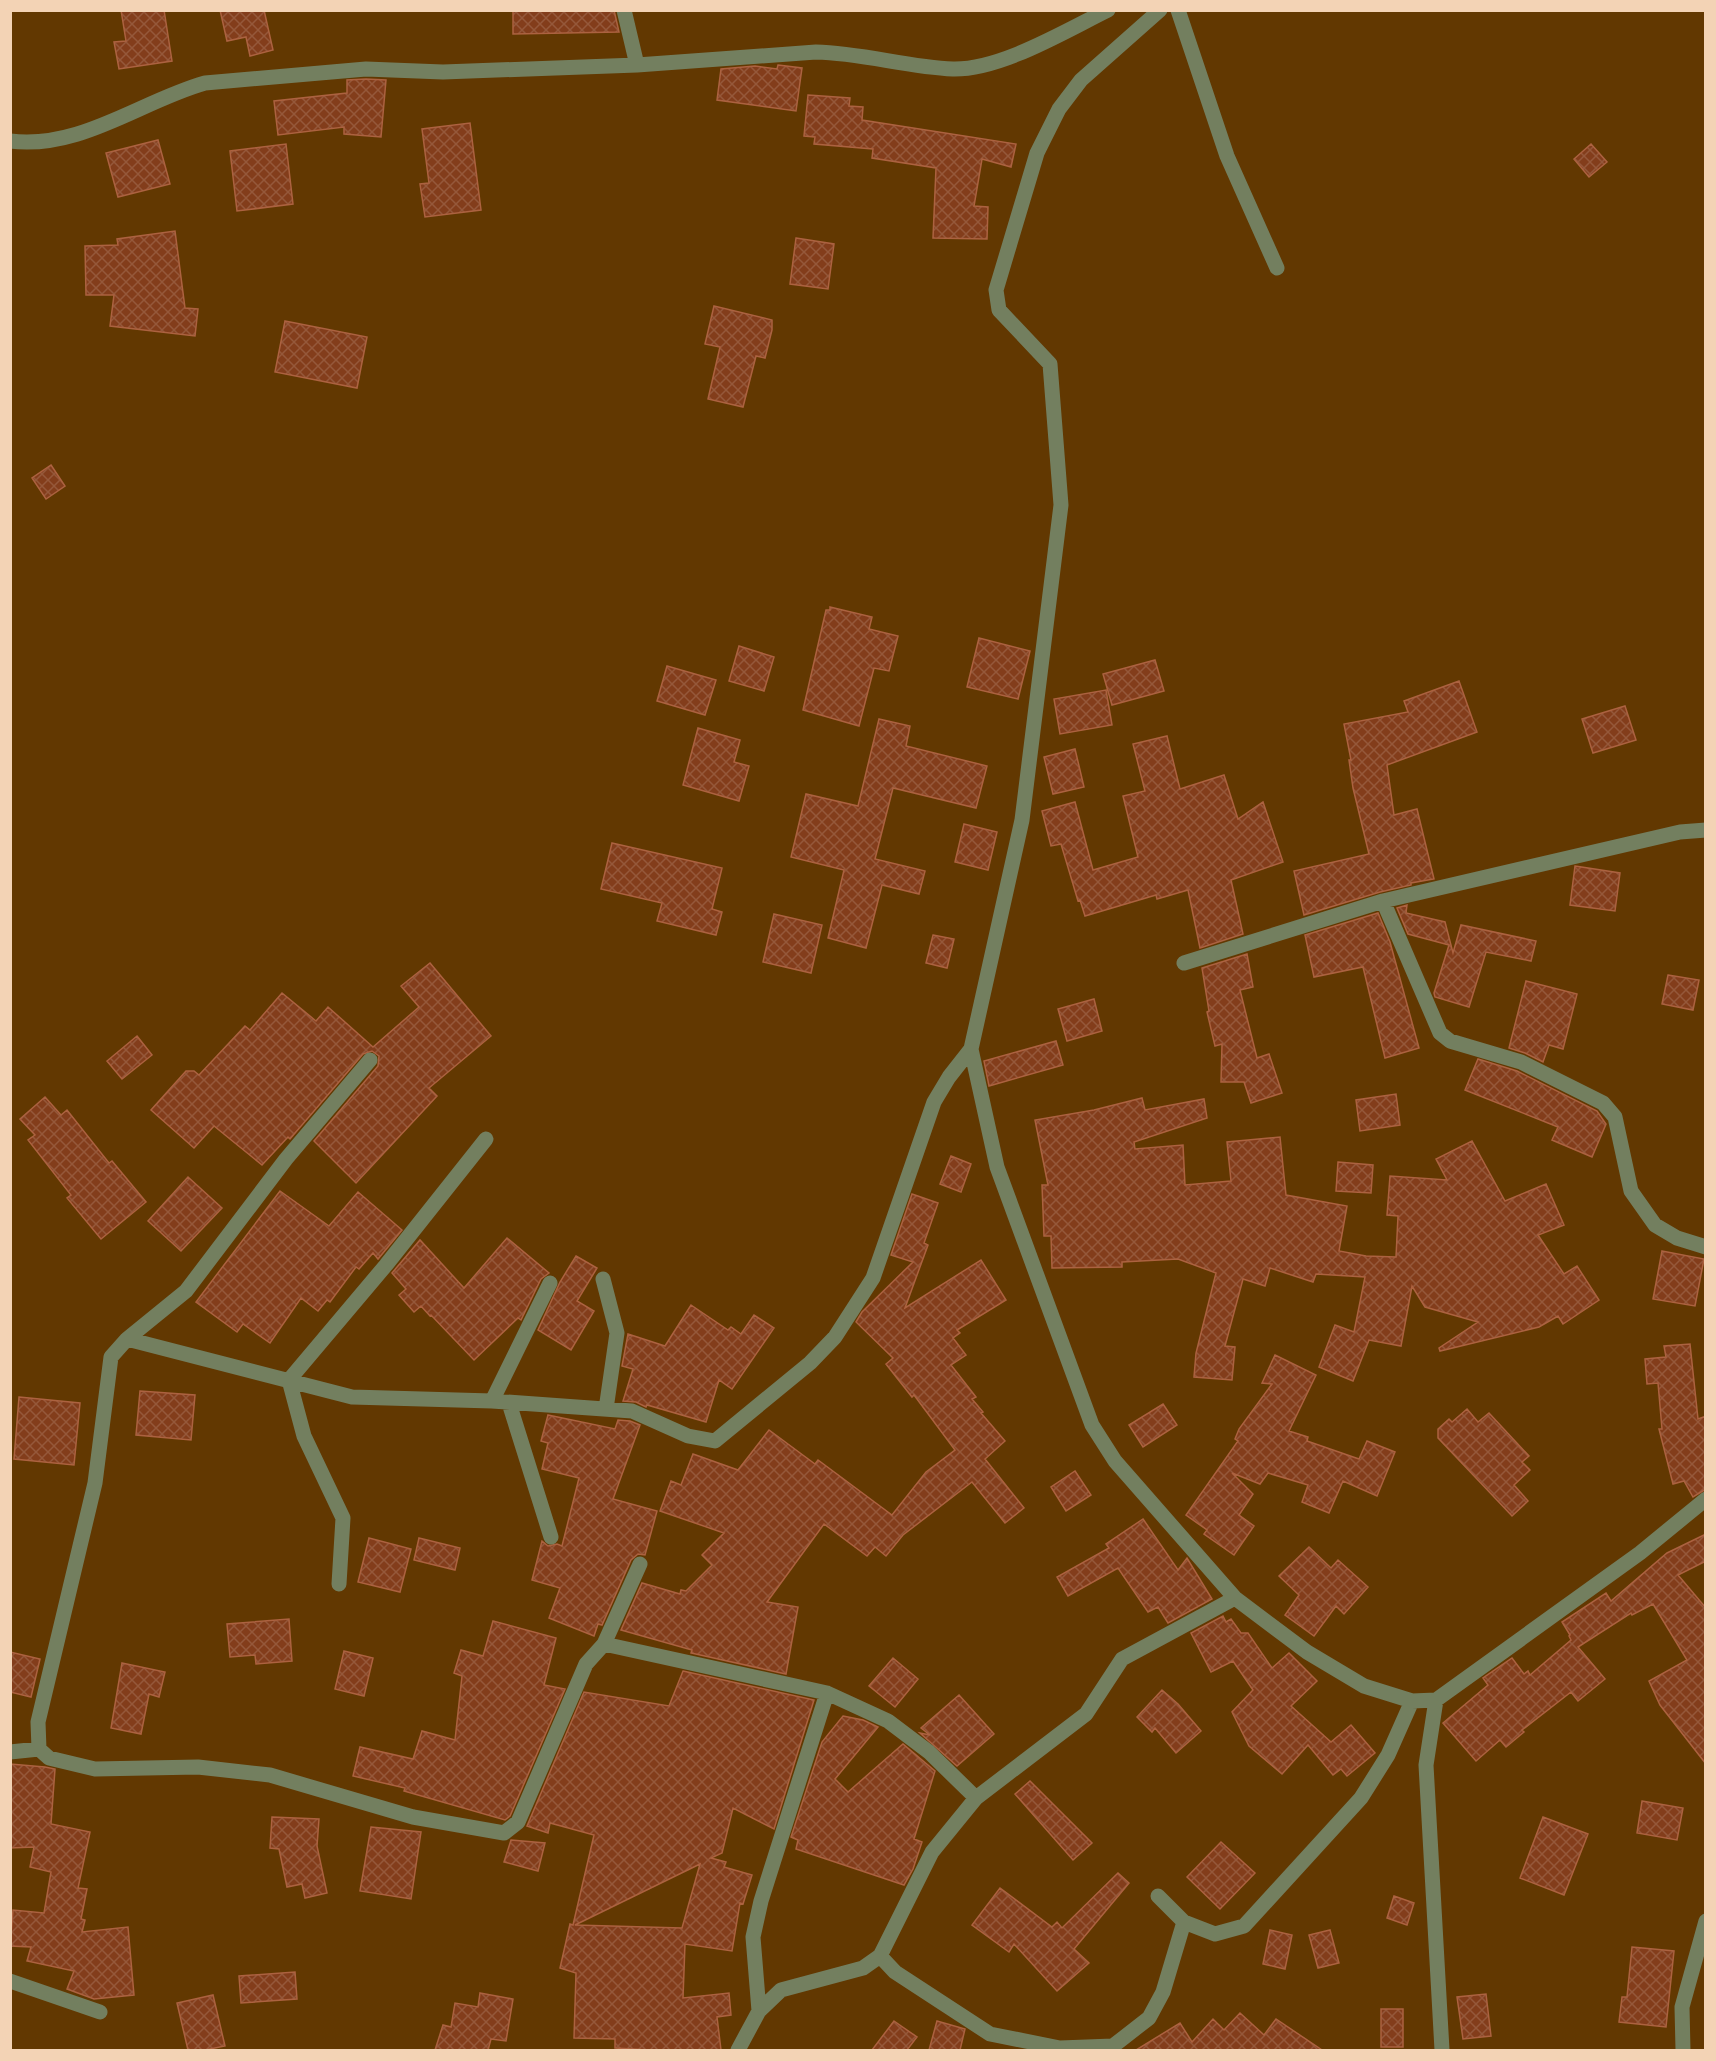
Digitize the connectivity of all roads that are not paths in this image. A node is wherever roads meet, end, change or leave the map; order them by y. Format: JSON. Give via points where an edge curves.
{"nodes":[{"id":1,"x":624,"y":10,"type":"edge"},
{"id":2,"x":1108,"y":10,"type":"edge"},
{"id":3,"x":1160,"y":10,"type":"edge"},
{"id":4,"x":1178,"y":10,"type":"edge"},
{"id":5,"x":637,"y":65,"type":"junction"},
{"id":6,"x":10,"y":141,"type":"edge"},
{"id":7,"x":1277,"y":268,"type":"dead end"},
{"id":8,"x":1706,"y":830,"type":"edge"},
{"id":9,"x":1383,"y":901,"type":"junction"},
{"id":10,"x":1184,"y":963,"type":"dead end"},
{"id":11,"x":971,"y":1050,"type":"junction"},
{"id":12,"x":370,"y":1060,"type":"dead end"},
{"id":13,"x":486,"y":1139,"type":"dead end"},
{"id":14,"x":1706,"y":1247,"type":"edge"},
{"id":15,"x":603,"y":1279,"type":"dead end"},
{"id":16,"x":550,"y":1283,"type":"dead end"},
{"id":17,"x":127,"y":1339,"type":"junction"},
{"id":18,"x":289,"y":1380,"type":"junction"},
{"id":19,"x":492,"y":1401,"type":"junction"},
{"id":20,"x":509,"y":1403,"type":"junction"},
{"id":21,"x":606,"y":1408,"type":"junction"},
{"id":22,"x":1706,"y":1499,"type":"edge"},
{"id":23,"x":551,"y":1537,"type":"dead end"},
{"id":24,"x":640,"y":1564,"type":"dead end"},
{"id":25,"x":339,"y":1584,"type":"dead end"},
{"id":26,"x":1235,"y":1598,"type":"junction"},
{"id":27,"x":604,"y":1644,"type":"junction"},
{"id":28,"x":827,"y":1693,"type":"junction"},
{"id":29,"x":1436,"y":1700,"type":"junction"},
{"id":30,"x":1412,"y":1701,"type":"junction"},
{"id":31,"x":39,"y":1749,"type":"junction"},
{"id":32,"x":10,"y":1752,"type":"edge"},
{"id":33,"x":976,"y":1798,"type":"junction"},
{"id":34,"x":1158,"y":1896,"type":"dead end"},
{"id":35,"x":1706,"y":1921,"type":"edge"},
{"id":36,"x":1184,"y":1922,"type":"junction"},
{"id":37,"x":879,"y":1956,"type":"junction"},
{"id":38,"x":10,"y":1981,"type":"edge"},
{"id":39,"x":759,"y":2011,"type":"junction"},
{"id":40,"x":100,"y":2012,"type":"dead end"},
{"id":41,"x":738,"y":2050,"type":"edge"},
{"id":42,"x":1442,"y":2050,"type":"edge"},
{"id":43,"x":1683,"y":2050,"type":"edge"}],
"edges":[{"from":1,"to":5,"type":"street"},
{"from":2,"to":5,"type":"street","via":[[993,63],[974,67],[954,69],[816,52]]},
{"from":3,"to":11,"type":"street","via":[[1082,80],[1059,109],[1037,153],[996,290],[999,310],[1050,364],[1061,505],[1023,820]]},
{"from":4,"to":7,"type":"street","via":[[1227,156]]},
{"from":5,"to":6,"type":"street","via":[[443,72],[366,69],[205,83],[73,135]]},
{"from":8,"to":9,"type":"street","via":[[1680,832]]},
{"from":9,"to":10,"type":"street"},
{"from":9,"to":14,"type":"street","via":[[1440,1033],[1450,1041],[1521,1062],[1603,1103],[1615,1117],[1632,1191],[1655,1225],[1677,1238]]},
{"from":11,"to":21,"type":"street","via":[[934,1102],[873,1278],[835,1337],[810,1363],[715,1441],[688,1436],[632,1411]]},
{"from":11,"to":26,"type":"street","via":[[997,1167],[1092,1425],[1115,1461]]},
{"from":12,"to":17,"type":"street","via":[[286,1159],[186,1291]]},
{"from":13,"to":18,"type":"street"},
{"from":15,"to":21,"type":"street","via":[[617,1333]]},
{"from":16,"to":19,"type":"street"},
{"from":17,"to":18,"type":"street"},
{"from":17,"to":31,"type":"street","via":[[111,1357],[95,1484],[38,1722]]},
{"from":18,"to":19,"type":"street","via":[[352,1397]]},
{"from":18,"to":25,"type":"street","via":[[304,1436],[343,1518]]},
{"from":19,"to":20,"type":"street"},
{"from":20,"to":21,"type":"street"},
{"from":20,"to":23,"type":"street"},
{"from":22,"to":29,"type":"street","via":[[1640,1553]]},
{"from":24,"to":27,"type":"street"},
{"from":26,"to":30,"type":"street","via":[[1307,1652],[1364,1686]]},
{"from":26,"to":33,"type":"street","via":[[1122,1659],[1086,1714]]},
{"from":27,"to":28,"type":"street"},
{"from":27,"to":31,"type":"street","via":[[586,1664],[518,1822],[504,1833],[413,1817],[270,1775],[198,1767],[95,1769],[49,1758]]},
{"from":28,"to":33,"type":"street","via":[[888,1721],[929,1752]]},
{"from":28,"to":39,"type":"street","via":[[753,1937]]},
{"from":29,"to":30,"type":"street"},
{"from":29,"to":42,"type":"street","via":[[1426,1765]]},
{"from":30,"to":36,"type":"street","via":[[1388,1755],[1362,1798],[1244,1926],[1215,1934]]},
{"from":31,"to":32,"type":"street"},
{"from":33,"to":37,"type":"street","via":[[932,1852]]},
{"from":34,"to":36,"type":"street"},
{"from":35,"to":43,"type":"street","via":[[1682,2007]]},
{"from":36,"to":37,"type":"street","via":[[1163,1992],[1149,2018],[1113,2046],[1060,2048],[990,2034],[894,1972]]},
{"from":37,"to":39,"type":"street","via":[[863,1968],[781,1990]]},
{"from":38,"to":40,"type":"street"},
{"from":39,"to":41,"type":"street"}]}
